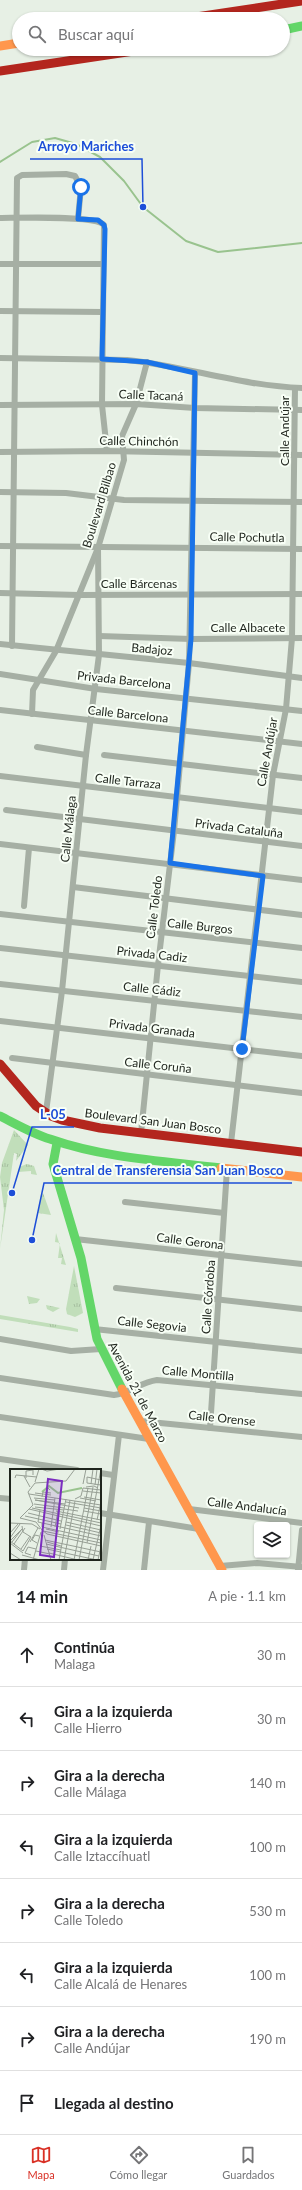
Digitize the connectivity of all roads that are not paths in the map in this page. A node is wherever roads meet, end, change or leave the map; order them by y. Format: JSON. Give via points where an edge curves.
{"nodes":[{"id":1,"x":302,"y":1,"type":"edge"},
{"id":2,"x":229,"y":12,"type":"edge"},
{"id":3,"x":302,"y":26,"type":"edge"},
{"id":4,"x":290,"y":29,"type":"edge"},
{"id":5,"x":12,"y":44,"type":"edge"},
{"id":6,"x":0,"y":46,"type":"edge"},
{"id":7,"x":100,"y":56,"type":"edge"},
{"id":8,"x":0,"y":71,"type":"edge"},
{"id":9,"x":0,"y":218,"type":"edge"},
{"id":10,"x":16,"y":218,"type":"junction"},
{"id":11,"x":78,"y":219,"type":"junction"},
{"id":12,"x":0,"y":264,"type":"edge"},
{"id":13,"x":16,"y":264,"type":"junction"},
{"id":14,"x":103,"y":264,"type":"junction"},
{"id":15,"x":0,"y":310,"type":"edge"},
{"id":16,"x":15,"y":311,"type":"junction"},
{"id":17,"x":103,"y":312,"type":"junction"},
{"id":18,"x":0,"y":358,"type":"edge"},
{"id":19,"x":15,"y":358,"type":"junction"},
{"id":20,"x":102,"y":359,"type":"junction"},
{"id":21,"x":147,"y":362,"type":"junction"},
{"id":22,"x":195,"y":373,"type":"junction"},
{"id":23,"x":295,"y":388,"type":"junction"},
{"id":24,"x":302,"y":388,"type":"edge"},
{"id":25,"x":136,"y":404,"type":"junction"},
{"id":26,"x":0,"y":405,"type":"edge"},
{"id":27,"x":14,"y":405,"type":"junction"},
{"id":28,"x":102,"y":405,"type":"junction"},
{"id":29,"x":195,"y":408,"type":"junction"},
{"id":30,"x":294,"y":410,"type":"junction"},
{"id":31,"x":302,"y":410,"type":"edge"},
{"id":32,"x":107,"y":451,"type":"junction"},
{"id":33,"x":0,"y":452,"type":"edge"},
{"id":34,"x":15,"y":452,"type":"junction"},
{"id":35,"x":124,"y":453,"type":"junction"},
{"id":36,"x":194,"y":453,"type":"junction"},
{"id":37,"x":295,"y":455,"type":"junction"},
{"id":38,"x":302,"y":456,"type":"edge"},
{"id":39,"x":0,"y":492,"type":"edge"},
{"id":40,"x":14,"y":492,"type":"junction"},
{"id":41,"x":114,"y":499,"type":"junction"},
{"id":42,"x":192,"y":500,"type":"junction"},
{"id":43,"x":295,"y":502,"type":"junction"},
{"id":44,"x":302,"y":502,"type":"edge"},
{"id":45,"x":0,"y":546,"type":"edge"},
{"id":46,"x":14,"y":546,"type":"junction"},
{"id":47,"x":98,"y":548,"type":"junction"},
{"id":48,"x":192,"y":548,"type":"junction"},
{"id":49,"x":294,"y":549,"type":"junction"},
{"id":50,"x":302,"y":549,"type":"edge"},
{"id":51,"x":0,"y":593,"type":"edge"},
{"id":52,"x":13,"y":593,"type":"junction"},
{"id":53,"x":99,"y":594,"type":"junction"},
{"id":54,"x":192,"y":594,"type":"junction"},
{"id":55,"x":294,"y":594,"type":"junction"},
{"id":56,"x":302,"y":594,"type":"edge"},
{"id":57,"x":79,"y":595,"type":"junction"},
{"id":58,"x":99,"y":636,"type":"junction"},
{"id":59,"x":292,"y":638,"type":"junction"},
{"id":60,"x":302,"y":638,"type":"edge"},
{"id":61,"x":191,"y":639,"type":"junction"},
{"id":62,"x":0,"y":644,"type":"edge"},
{"id":63,"x":12,"y":646,"type":"junction"},
{"id":64,"x":56,"y":651,"type":"junction"},
{"id":65,"x":99,"y":655,"type":"junction"},
{"id":66,"x":189,"y":663,"type":"junction"},
{"id":67,"x":0,"y":674,"type":"edge"},
{"id":68,"x":289,"y":676,"type":"junction"},
{"id":69,"x":302,"y":678,"type":"edge"},
{"id":70,"x":40,"y":681,"type":"junction"},
{"id":71,"x":96,"y":689,"type":"junction"},
{"id":72,"x":186,"y":698,"type":"junction"},
{"id":73,"x":286,"y":709,"type":"junction"},
{"id":74,"x":0,"y":710,"type":"edge"},
{"id":75,"x":302,"y":711,"type":"edge"},
{"id":76,"x":32,"y":714,"type":"junction"},
{"id":77,"x":91,"y":721,"type":"junction"},
{"id":78,"x":182,"y":731,"type":"junction"},
{"id":79,"x":280,"y":742,"type":"junction"},
{"id":80,"x":302,"y":744,"type":"edge"},
{"id":81,"x":37,"y":747,"type":"dead end"},
{"id":82,"x":86,"y":755,"type":"junction"},
{"id":83,"x":104,"y":755,"type":"dead end"},
{"id":84,"x":179,"y":764,"type":"junction"},
{"id":85,"x":273,"y":774,"type":"junction"},
{"id":86,"x":0,"y":776,"type":"edge"},
{"id":87,"x":302,"y":778,"type":"edge"},
{"id":88,"x":83,"y":787,"type":"junction"},
{"id":89,"x":177,"y":797,"type":"junction"},
{"id":90,"x":269,"y":809,"type":"junction"},
{"id":91,"x":6,"y":810,"type":"dead end"},
{"id":92,"x":302,"y":812,"type":"edge"},
{"id":93,"x":80,"y":821,"type":"junction"},
{"id":94,"x":174,"y":831,"type":"junction"},
{"id":95,"x":266,"y":842,"type":"junction"},
{"id":96,"x":0,"y":844,"type":"edge"},
{"id":97,"x":302,"y":846,"type":"edge"},
{"id":98,"x":29,"y":848,"type":"junction"},
{"id":99,"x":77,"y":854,"type":"junction"},
{"id":100,"x":170,"y":863,"type":"junction"},
{"id":101,"x":263,"y":876,"type":"junction"},
{"id":102,"x":302,"y":880,"type":"edge"},
{"id":103,"x":73,"y":887,"type":"junction"},
{"id":104,"x":166,"y":898,"type":"junction"},
{"id":105,"x":24,"y":906,"type":"dead end"},
{"id":106,"x":258,"y":910,"type":"junction"},
{"id":107,"x":0,"y":914,"type":"edge"},
{"id":108,"x":302,"y":915,"type":"edge"},
{"id":109,"x":69,"y":922,"type":"junction"},
{"id":110,"x":163,"y":933,"type":"junction"},
{"id":111,"x":255,"y":942,"type":"junction"},
{"id":112,"x":0,"y":948,"type":"edge"},
{"id":113,"x":302,"y":948,"type":"edge"},
{"id":114,"x":65,"y":956,"type":"junction"},
{"id":115,"x":158,"y":965,"type":"junction"},
{"id":116,"x":251,"y":976,"type":"junction"},
{"id":117,"x":302,"y":982,"type":"edge"},
{"id":118,"x":0,"y":984,"type":"edge"},
{"id":119,"x":62,"y":990,"type":"junction"},
{"id":120,"x":154,"y":1000,"type":"junction"},
{"id":121,"x":247,"y":1011,"type":"junction"},
{"id":122,"x":302,"y":1017,"type":"edge"},
{"id":123,"x":0,"y":1021,"type":"edge"},
{"id":124,"x":56,"y":1028,"type":"junction"},
{"id":125,"x":150,"y":1039,"type":"junction"},
{"id":126,"x":242,"y":1049,"type":"junction"},
{"id":127,"x":302,"y":1056,"type":"edge"},
{"id":128,"x":12,"y":1058,"type":"dead end"},
{"id":129,"x":52,"y":1063,"type":"junction"},
{"id":130,"x":0,"y":1064,"type":"edge"},
{"id":131,"x":146,"y":1075,"type":"junction"},
{"id":132,"x":238,"y":1084,"type":"junction"},
{"id":133,"x":302,"y":1093,"type":"edge"},
{"id":134,"x":46,"y":1112,"type":"junction"},
{"id":135,"x":0,"y":1116,"type":"edge"},
{"id":136,"x":141,"y":1133,"type":"junction"},
{"id":137,"x":42,"y":1136,"type":"junction"},
{"id":138,"x":57,"y":1143,"type":"junction"},
{"id":139,"x":231,"y":1143,"type":"junction"},
{"id":140,"x":302,"y":1152,"type":"edge"},
{"id":141,"x":53,"y":1164,"type":"junction"},
{"id":142,"x":227,"y":1169,"type":"junction"},
{"id":143,"x":302,"y":1177,"type":"edge"},
{"id":144,"x":126,"y":1202,"type":"dead end"},
{"id":145,"x":224,"y":1213,"type":"junction"},
{"id":146,"x":75,"y":1239,"type":"junction"},
{"id":147,"x":221,"y":1256,"type":"junction"},
{"id":148,"x":302,"y":1264,"type":"edge"},
{"id":149,"x":116,"y":1288,"type":"dead end"},
{"id":150,"x":219,"y":1299,"type":"junction"},
{"id":151,"x":302,"y":1308,"type":"edge"},
{"id":152,"x":94,"y":1329,"type":"junction"},
{"id":153,"x":0,"y":1339,"type":"edge"},
{"id":154,"x":216,"y":1342,"type":"junction"},
{"id":155,"x":101,"y":1349,"type":"junction"},
{"id":156,"x":302,"y":1351,"type":"edge"},
{"id":157,"x":0,"y":1378,"type":"edge"},
{"id":158,"x":213,"y":1386,"type":"junction"},
{"id":159,"x":124,"y":1393,"type":"junction"},
{"id":160,"x":302,"y":1394,"type":"edge"},
{"id":161,"x":0,"y":1417,"type":"edge"},
{"id":162,"x":140,"y":1421,"type":"junction"},
{"id":163,"x":210,"y":1428,"type":"junction"},
{"id":164,"x":119,"y":1435,"type":"junction"},
{"id":165,"x":302,"y":1437,"type":"edge"},
{"id":166,"x":149,"y":1439,"type":"junction"},
{"id":167,"x":0,"y":1459,"type":"edge"},
{"id":168,"x":69,"y":1469,"type":"edge"},
{"id":169,"x":101,"y":1473,"type":"edge"},
{"id":170,"x":113,"y":1475,"type":"junction"},
{"id":171,"x":0,"y":1498,"type":"edge"},
{"id":172,"x":10,"y":1499,"type":"edge"},
{"id":173,"x":189,"y":1510,"type":"junction"},
{"id":174,"x":101,"y":1513,"type":"edge"},
{"id":175,"x":109,"y":1514,"type":"junction"},
{"id":176,"x":149,"y":1522,"type":"junction"},
{"id":177,"x":302,"y":1523,"type":"edge"},
{"id":178,"x":199,"y":1529,"type":"junction"},
{"id":179,"x":302,"y":1530,"type":"edge"},
{"id":180,"x":25,"y":1560,"type":"edge"},
{"id":181,"x":65,"y":1560,"type":"edge"},
{"id":182,"x":221,"y":1568,"type":"edge"},
{"id":183,"x":300,"y":1568,"type":"edge"},
{"id":184,"x":24,"y":1570,"type":"edge"},
{"id":185,"x":64,"y":1570,"type":"edge"},
{"id":186,"x":103,"y":1570,"type":"edge"},
{"id":187,"x":144,"y":1570,"type":"edge"}],
"edges":[{"from":1,"to":2,"type":"street"},
{"from":3,"to":4,"type":"street"},
{"from":5,"to":6,"type":"street"},
{"from":7,"to":8,"type":"street"},
{"from":9,"to":10,"type":"street"},
{"from":10,"to":11,"type":"street"},
{"from":10,"to":11,"type":"street","via":[[17,178],[22,175],[71,174],[81,187]]},
{"from":10,"to":13,"type":"street"},
{"from":11,"to":14,"type":"street","via":[[98,220],[104,225]]},
{"from":12,"to":13,"type":"street"},
{"from":13,"to":14,"type":"street"},
{"from":13,"to":16,"type":"street"},
{"from":14,"to":17,"type":"street"},
{"from":15,"to":16,"type":"street"},
{"from":16,"to":17,"type":"street"},
{"from":16,"to":19,"type":"street"},
{"from":17,"to":20,"type":"street"},
{"from":18,"to":19,"type":"street"},
{"from":19,"to":20,"type":"street"},
{"from":19,"to":27,"type":"street"},
{"from":20,"to":21,"type":"street"},
{"from":20,"to":28,"type":"street"},
{"from":21,"to":22,"type":"street"},
{"from":21,"to":25,"type":"street","name":"Boulevard Bilbao"},
{"from":22,"to":23,"type":"street"},
{"from":22,"to":29,"type":"street","name":"Calle Toledo"},
{"from":23,"to":24,"type":"street"},
{"from":23,"to":30,"type":"street","name":"Calle Andújar"},
{"from":25,"to":28,"type":"street","name":"Calle Tacaná"},
{"from":25,"to":29,"type":"street","name":"Calle Tacaná"},
{"from":25,"to":35,"type":"street","name":"Boulevard Bilbao","via":[[122,436]]},
{"from":26,"to":27,"type":"street","name":"Calle Tacaná"},
{"from":27,"to":28,"type":"street","name":"Calle Tacaná"},
{"from":27,"to":34,"type":"street"},
{"from":28,"to":32,"type":"street"},
{"from":29,"to":30,"type":"street","name":"Calle Tacaná"},
{"from":29,"to":36,"type":"street","name":"Calle Toledo"},
{"from":30,"to":31,"type":"street","name":"Calle Tacaná"},
{"from":30,"to":37,"type":"street","name":"Calle Andújar"},
{"from":32,"to":34,"type":"street","name":"Calle Chinchón"},
{"from":32,"to":35,"type":"street","name":"Calle Chinchón"},
{"from":33,"to":34,"type":"street","name":"Calle Chinchón"},
{"from":34,"to":40,"type":"street"},
{"from":35,"to":36,"type":"street","name":"Calle Chinchón"},
{"from":35,"to":41,"type":"street","name":"Boulevard Bilbao"},
{"from":36,"to":37,"type":"street","name":"Calle Chinchón"},
{"from":36,"to":42,"type":"street","name":"Calle Toledo"},
{"from":37,"to":38,"type":"street","name":"Calle Chinchón"},
{"from":37,"to":43,"type":"street","name":"Calle Andújar"},
{"from":39,"to":40,"type":"street"},
{"from":40,"to":41,"type":"street","via":[[66,493]]},
{"from":40,"to":46,"type":"street"},
{"from":41,"to":42,"type":"street"},
{"from":41,"to":47,"type":"street","name":"Boulevard Bilbao"},
{"from":42,"to":43,"type":"street"},
{"from":42,"to":48,"type":"street","name":"Calle Toledo"},
{"from":43,"to":44,"type":"street"},
{"from":43,"to":49,"type":"street","name":"Calle Andújar"},
{"from":45,"to":46,"type":"street","name":"Calle Pochutla"},
{"from":46,"to":47,"type":"street","name":"Calle Pochutla"},
{"from":46,"to":52,"type":"street"},
{"from":47,"to":48,"type":"street","name":"Calle Pochutla"},
{"from":47,"to":53,"type":"street","name":"Calle Málaga"},
{"from":47,"to":57,"type":"street","name":"Boulevard Bilbao"},
{"from":48,"to":49,"type":"street","name":"Calle Pochutla"},
{"from":48,"to":54,"type":"street","name":"Calle Toledo"},
{"from":49,"to":50,"type":"street","name":"Calle Pochutla"},
{"from":49,"to":55,"type":"street","name":"Calle Andújar"},
{"from":51,"to":52,"type":"street","name":"Calle Bárcenas"},
{"from":52,"to":57,"type":"street","name":"Calle Bárcenas"},
{"from":52,"to":63,"type":"street"},
{"from":53,"to":54,"type":"street","name":"Calle Bárcenas"},
{"from":53,"to":57,"type":"street","name":"Calle Bárcenas"},
{"from":53,"to":58,"type":"street","name":"Calle Málaga"},
{"from":54,"to":55,"type":"street","name":"Calle Bárcenas"},
{"from":54,"to":61,"type":"street","name":"Calle Toledo"},
{"from":55,"to":56,"type":"street","name":"Calle Bárcenas"},
{"from":55,"to":59,"type":"street","name":"Calle Andújar"},
{"from":57,"to":64,"type":"street","name":"Boulevard Bilbao"},
{"from":58,"to":61,"type":"street","name":"Calle Albacete"},
{"from":58,"to":65,"type":"street","name":"Calle Málaga"},
{"from":59,"to":60,"type":"street","name":"Calle Albacete"},
{"from":59,"to":61,"type":"street","name":"Calle Albacete"},
{"from":59,"to":68,"type":"street","name":"Calle Andújar"},
{"from":61,"to":66,"type":"street","name":"Calle Toledo"},
{"from":62,"to":63,"type":"street","name":"Badajoz"},
{"from":63,"to":64,"type":"street","name":"Badajoz"},
{"from":64,"to":65,"type":"street","name":"Badajoz"},
{"from":64,"to":70,"type":"street","name":"Boulevard Bilbao"},
{"from":65,"to":66,"type":"street","name":"Badajoz"},
{"from":65,"to":71,"type":"street","name":"Calle Málaga"},
{"from":66,"to":68,"type":"street","name":"Badajoz"},
{"from":66,"to":72,"type":"street","name":"Calle Toledo"},
{"from":67,"to":70,"type":"street","name":"Privada Barcelona"},
{"from":68,"to":69,"type":"street","name":"Badajoz"},
{"from":68,"to":73,"type":"street","name":"Calle Andújar"},
{"from":70,"to":71,"type":"street","name":"Privada Barcelona"},
{"from":70,"to":76,"type":"street","name":"Boulevard Bilbao","via":[[34,690]]},
{"from":71,"to":72,"type":"street","name":"Privada Barcelona"},
{"from":71,"to":77,"type":"street","name":"Calle Málaga"},
{"from":72,"to":73,"type":"street","name":"Privada Barcelona"},
{"from":72,"to":78,"type":"street","name":"Calle Toledo"},
{"from":73,"to":75,"type":"street","name":"Privada Barcelona"},
{"from":73,"to":79,"type":"street","name":"Calle Andújar"},
{"from":74,"to":76,"type":"street","name":"Calle Barcelona"},
{"from":76,"to":77,"type":"street","name":"Calle Barcelona"},
{"from":77,"to":78,"type":"street","name":"Calle Barcelona"},
{"from":77,"to":82,"type":"street","name":"Calle Málaga"},
{"from":78,"to":79,"type":"street","name":"Calle Barcelona"},
{"from":78,"to":84,"type":"street","name":"Calle Toledo"},
{"from":79,"to":80,"type":"street","name":"Calle Barcelona"},
{"from":79,"to":85,"type":"street","name":"Calle Andújar"},
{"from":81,"to":82,"type":"street"},
{"from":82,"to":88,"type":"street","name":"Calle Málaga"},
{"from":83,"to":84,"type":"street"},
{"from":84,"to":85,"type":"street"},
{"from":84,"to":89,"type":"street","name":"Calle Toledo"},
{"from":85,"to":87,"type":"street"},
{"from":85,"to":90,"type":"street","name":"Calle Andújar"},
{"from":86,"to":88,"type":"street","name":"Calle Tarraza"},
{"from":88,"to":89,"type":"street","name":"Calle Tarraza"},
{"from":88,"to":93,"type":"street","name":"Calle Málaga"},
{"from":89,"to":90,"type":"street","name":"Calle Tarraza"},
{"from":89,"to":94,"type":"street","name":"Calle Toledo"},
{"from":90,"to":92,"type":"street","name":"Calle Tarraza"},
{"from":90,"to":95,"type":"street","name":"Calle Andújar"},
{"from":91,"to":93,"type":"street","name":"Privada Cataluña"},
{"from":93,"to":94,"type":"street","name":"Privada Cataluña"},
{"from":93,"to":99,"type":"street","name":"Calle Málaga"},
{"from":94,"to":95,"type":"street","name":"Privada Cataluña"},
{"from":94,"to":100,"type":"street","name":"Calle Toledo"},
{"from":95,"to":97,"type":"street","name":"Privada Cataluña"},
{"from":95,"to":101,"type":"street","name":"Calle Andújar"},
{"from":96,"to":98,"type":"street"},
{"from":98,"to":99,"type":"street"},
{"from":98,"to":105,"type":"street"},
{"from":99,"to":100,"type":"street"},
{"from":99,"to":103,"type":"street","name":"Calle Málaga"},
{"from":100,"to":101,"type":"street"},
{"from":100,"to":104,"type":"street","name":"Calle Toledo"},
{"from":101,"to":102,"type":"street"},
{"from":101,"to":106,"type":"street","name":"Calle Andújar"},
{"from":103,"to":104,"type":"street"},
{"from":103,"to":109,"type":"street","name":"Calle Málaga"},
{"from":104,"to":106,"type":"street"},
{"from":104,"to":110,"type":"street","name":"Calle Toledo"},
{"from":106,"to":108,"type":"street"},
{"from":106,"to":111,"type":"street","name":"Calle Andújar"},
{"from":107,"to":109,"type":"street","name":"Calle Burgos"},
{"from":109,"to":110,"type":"street","name":"Calle Burgos"},
{"from":109,"to":114,"type":"street","name":"Calle Málaga"},
{"from":110,"to":111,"type":"street","name":"Calle Burgos"},
{"from":110,"to":115,"type":"street","name":"Calle Toledo"},
{"from":111,"to":113,"type":"street","name":"Calle Burgos"},
{"from":111,"to":116,"type":"street","name":"Calle Andújar"},
{"from":112,"to":114,"type":"street","name":"Privada Cadiz"},
{"from":114,"to":115,"type":"street","name":"Privada Cadiz"},
{"from":114,"to":119,"type":"street","name":"Calle Málaga"},
{"from":115,"to":116,"type":"street","name":"Privada Cadiz"},
{"from":115,"to":120,"type":"street","name":"Calle Toledo"},
{"from":116,"to":117,"type":"street","name":"Privada Cadiz"},
{"from":116,"to":121,"type":"street","name":"Calle Andújar"},
{"from":118,"to":119,"type":"street","name":"Calle Cádiz"},
{"from":119,"to":120,"type":"street","name":"Calle Cádiz"},
{"from":119,"to":124,"type":"street","name":"Calle Málaga"},
{"from":120,"to":121,"type":"street","name":"Calle Cádiz"},
{"from":120,"to":125,"type":"street","name":"Calle Toledo"},
{"from":121,"to":122,"type":"street","name":"Calle Cádiz"},
{"from":121,"to":126,"type":"street","name":"Calle Andújar"},
{"from":123,"to":124,"type":"street","name":"Privada Granada"},
{"from":124,"to":125,"type":"street","name":"Privada Granada"},
{"from":124,"to":129,"type":"street","name":"Calle Málaga"},
{"from":125,"to":126,"type":"street","name":"Privada Granada"},
{"from":125,"to":131,"type":"street","name":"Calle Toledo"},
{"from":126,"to":127,"type":"street","name":"Privada Granada"},
{"from":126,"to":132,"type":"street","name":"Calle Andújar"},
{"from":128,"to":129,"type":"street","name":"Calle Coruña"},
{"from":129,"to":131,"type":"street","name":"Calle Coruña"},
{"from":129,"to":134,"type":"street","name":"Calle Málaga"},
{"from":130,"to":134,"type":"street","name":"Boulevard San Juan Bosco","via":[[22,1092]]},
{"from":131,"to":132,"type":"street","name":"Calle Coruña"},
{"from":131,"to":136,"type":"street","name":"Calle Toledo"},
{"from":132,"to":133,"type":"street","name":"Calle Coruña"},
{"from":132,"to":139,"type":"street","name":"Calle Andújar"},
{"from":134,"to":136,"type":"street","name":"Boulevard San Juan Bosco","via":[[64,1120]]},
{"from":135,"to":137,"type":"street"},
{"from":136,"to":139,"type":"street","name":"Boulevard San Juan Bosco"},
{"from":137,"to":138,"type":"street"},
{"from":137,"to":141,"type":"street"},
{"from":138,"to":141,"type":"street","name":"Avenida 21 de Marzo"},
{"from":138,"to":142,"type":"street","via":[[112,1154]]},
{"from":139,"to":140,"type":"street","name":"Boulevard San Juan Bosco"},
{"from":141,"to":146,"type":"street","name":"Avenida 21 de Marzo"},
{"from":142,"to":143,"type":"street"},
{"from":142,"to":145,"type":"street","name":"Calle Córdoba"},
{"from":144,"to":145,"type":"street"},
{"from":145,"to":147,"type":"street","name":"Calle Córdoba"},
{"from":146,"to":147,"type":"street","name":"Calle Gerona"},
{"from":146,"to":152,"type":"street","name":"Avenida 21 de Marzo","via":[[85,1275]]},
{"from":147,"to":148,"type":"street","name":"Calle Gerona"},
{"from":147,"to":150,"type":"street","name":"Calle Córdoba"},
{"from":149,"to":150,"type":"street"},
{"from":150,"to":151,"type":"street"},
{"from":150,"to":154,"type":"street","name":"Calle Córdoba"},
{"from":152,"to":154,"type":"street","name":"Calle Segovia"},
{"from":152,"to":155,"type":"street","name":"Avenida 21 de Marzo"},
{"from":153,"to":155,"type":"street","via":[[71,1351]]},
{"from":154,"to":156,"type":"street","name":"Calle Segovia"},
{"from":154,"to":158,"type":"street","name":"Calle Córdoba"},
{"from":155,"to":159,"type":"street","name":"Avenida 21 de Marzo"},
{"from":157,"to":159,"type":"street","name":"Calle Montilla","via":[[108,1394]]},
{"from":158,"to":159,"type":"street","name":"Calle Montilla","via":[[157,1380],[146,1382]]},
{"from":158,"to":160,"type":"street","name":"Calle Montilla"},
{"from":158,"to":163,"type":"street","name":"Calle Córdoba"},
{"from":159,"to":162,"type":"street","name":"Avenida 21 de Marzo"},
{"from":161,"to":164,"type":"street"},
{"from":162,"to":163,"type":"street","name":"Calle Orense"},
{"from":162,"to":166,"type":"street","name":"Avenida 21 de Marzo"},
{"from":163,"to":165,"type":"street","name":"Calle Orense"},
{"from":164,"to":166,"type":"street"},
{"from":164,"to":170,"type":"street"},
{"from":166,"to":173,"type":"street","name":"Avenida 21 de Marzo"},
{"from":167,"to":168,"type":"street"},
{"from":169,"to":170,"type":"street"},
{"from":170,"to":175,"type":"street"},
{"from":171,"to":172,"type":"street"},
{"from":173,"to":177,"type":"street","name":"Calle Andalucía"},
{"from":173,"to":178,"type":"street","name":"Avenida 21 de Marzo"},
{"from":174,"to":175,"type":"street"},
{"from":175,"to":176,"type":"street"},
{"from":175,"to":186,"type":"street"},
{"from":176,"to":178,"type":"street"},
{"from":176,"to":187,"type":"street"},
{"from":178,"to":182,"type":"street","name":"Avenida 21 de Marzo"},
{"from":179,"to":183,"type":"street"},
{"from":180,"to":184,"type":"street"},
{"from":181,"to":185,"type":"street"},
{"from":182,"to":183,"type":"street","via":[[258,1564]]}]}
